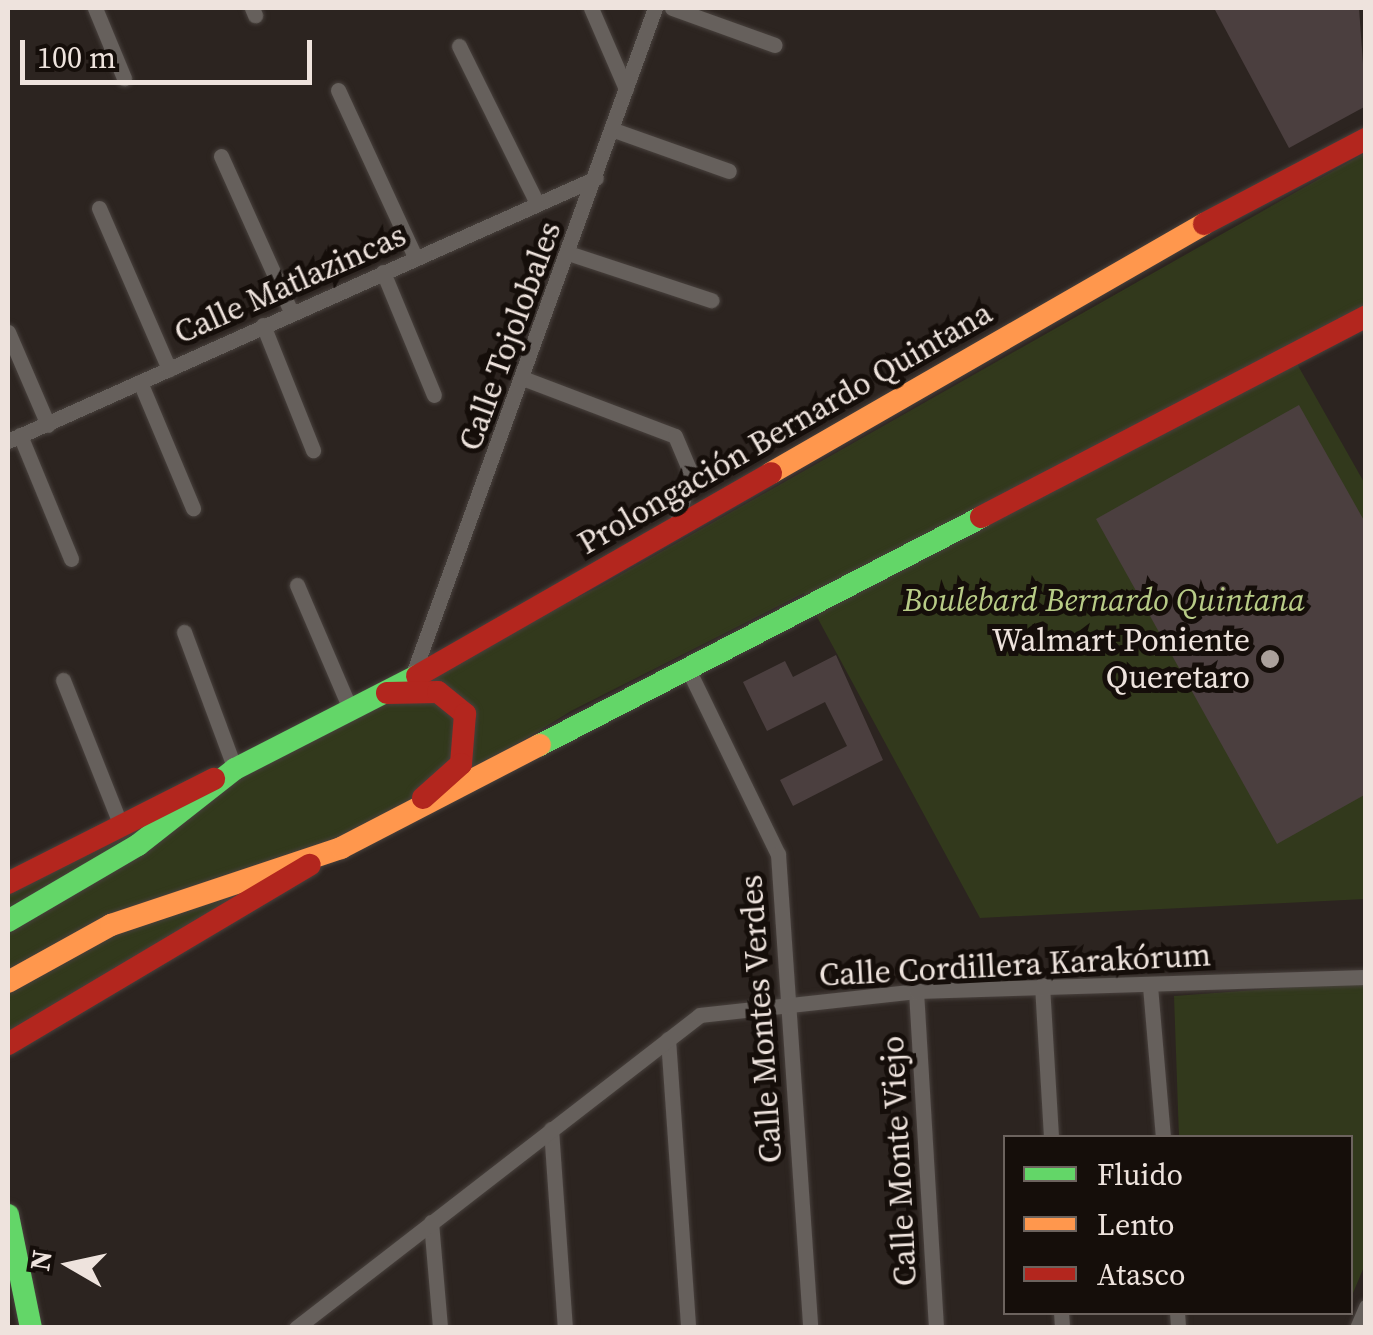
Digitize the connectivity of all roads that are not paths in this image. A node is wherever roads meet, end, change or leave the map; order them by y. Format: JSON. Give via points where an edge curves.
{"nodes":[{"id":1,"x":96,"y":8,"type":"edge"},
{"id":2,"x":591,"y":8,"type":"edge"},
{"id":3,"x":655,"y":8,"type":"edge"},
{"id":4,"x":672,"y":8,"type":"edge"},
{"id":5,"x":775,"y":45,"type":"dead end"},
{"id":6,"x":459,"y":46,"type":"dead end"},
{"id":7,"x":124,"y":78,"type":"dead end"},
{"id":8,"x":338,"y":90,"type":"dead end"},
{"id":9,"x":626,"y":90,"type":"junction"},
{"id":10,"x":611,"y":129,"type":"junction"},
{"id":11,"x":1366,"y":139,"type":"edge"},
{"id":12,"x":221,"y":156,"type":"dead end"},
{"id":13,"x":729,"y":170,"type":"dead end"},
{"id":14,"x":596,"y":178,"type":"junction"},
{"id":15,"x":537,"y":204,"type":"junction"},
{"id":16,"x":99,"y":208,"type":"dead end"},
{"id":17,"x":568,"y":253,"type":"junction"},
{"id":18,"x":415,"y":257,"type":"junction"},
{"id":19,"x":384,"y":272,"type":"junction"},
{"id":20,"x":711,"y":300,"type":"dead end"},
{"id":21,"x":291,"y":312,"type":"junction"},
{"id":22,"x":1366,"y":317,"type":"edge"},
{"id":23,"x":263,"y":325,"type":"junction"},
{"id":24,"x":8,"y":332,"type":"edge"},
{"id":25,"x":169,"y":369,"type":"junction"},
{"id":26,"x":526,"y":378,"type":"junction"},
{"id":27,"x":140,"y":382,"type":"junction"},
{"id":28,"x":434,"y":395,"type":"dead end"},
{"id":29,"x":48,"y":425,"type":"junction"},
{"id":30,"x":14,"y":438,"type":"edge"},
{"id":31,"x":313,"y":450,"type":"dead end"},
{"id":32,"x":193,"y":508,"type":"dead end"},
{"id":33,"x":675,"y":531,"type":"junction"},
{"id":34,"x":71,"y":559,"type":"dead end"},
{"id":35,"x":297,"y":585,"type":"dead end"},
{"id":36,"x":184,"y":632,"type":"dead end"},
{"id":37,"x":687,"y":668,"type":"junction"},
{"id":38,"x":63,"y":680,"type":"dead end"},
{"id":39,"x":410,"y":681,"type":"junction"},
{"id":40,"x":387,"y":694,"type":"junction"},
{"id":41,"x":351,"y":711,"type":"junction"},
{"id":42,"x":235,"y":770,"type":"junction"},
{"id":43,"x":417,"y":804,"type":"junction"},
{"id":44,"x":119,"y":821,"type":"junction"},
{"id":45,"x":341,"y":848,"type":"junction"},
{"id":46,"x":8,"y":884,"type":"edge"},
{"id":47,"x":8,"y":921,"type":"edge"},
{"id":48,"x":1366,"y":977,"type":"edge"},
{"id":49,"x":8,"y":982,"type":"edge"},
{"id":50,"x":1042,"y":984,"type":"junction"},
{"id":51,"x":1150,"y":986,"type":"junction"},
{"id":52,"x":916,"y":991,"type":"junction"},
{"id":53,"x":784,"y":1004,"type":"junction"},
{"id":54,"x":668,"y":1039,"type":"junction"},
{"id":55,"x":8,"y":1044,"type":"edge"},
{"id":56,"x":551,"y":1129,"type":"junction"},
{"id":57,"x":1051,"y":1135,"type":"edge"},
{"id":58,"x":1163,"y":1135,"type":"edge"},
{"id":59,"x":8,"y":1215,"type":"edge"},
{"id":60,"x":431,"y":1222,"type":"junction"},
{"id":61,"x":8,"y":1286,"type":"edge"},
{"id":62,"x":1366,"y":1307,"type":"edge"},
{"id":63,"x":319,"y":1310,"type":"junction"},
{"id":64,"x":17,"y":1328,"type":"edge"},
{"id":65,"x":32,"y":1328,"type":"edge"},
{"id":66,"x":296,"y":1328,"type":"edge"},
{"id":67,"x":320,"y":1328,"type":"edge"},
{"id":68,"x":440,"y":1328,"type":"edge"},
{"id":69,"x":565,"y":1328,"type":"edge"},
{"id":70,"x":688,"y":1328,"type":"edge"},
{"id":71,"x":810,"y":1328,"type":"edge"},
{"id":72,"x":936,"y":1328,"type":"edge"},
{"id":73,"x":1357,"y":1328,"type":"edge"}],
"edges":[{"from":1,"to":7,"type":"street"},
{"from":2,"to":9,"type":"street"},
{"from":3,"to":9,"type":"street","name":"Calle Tojolobales"},
{"from":4,"to":5,"type":"street"},
{"from":6,"to":15,"type":"street"},
{"from":8,"to":18,"type":"street"},
{"from":9,"to":10,"type":"street","name":"Calle Tojolobales"},
{"from":10,"to":13,"type":"street"},
{"from":10,"to":14,"type":"street","name":"Calle Tojolobales"},
{"from":11,"to":33,"type":"main road","name":"Prolongación Bernardo Quintana","via":[[1138,259]]},
{"from":12,"to":21,"type":"street"},
{"from":14,"to":15,"type":"street","name":"Calle Matlazincas"},
{"from":14,"to":17,"type":"street","name":"Calle Tojolobales"},
{"from":15,"to":18,"type":"street","name":"Calle Matlazincas"},
{"from":16,"to":25,"type":"street"},
{"from":17,"to":20,"type":"street"},
{"from":17,"to":26,"type":"street","name":"Calle Tojolobales"},
{"from":18,"to":19,"type":"street","name":"Calle Matlazincas"},
{"from":19,"to":21,"type":"street","name":"Calle Matlazincas"},
{"from":19,"to":28,"type":"street"},
{"from":21,"to":23,"type":"street","name":"Calle Matlazincas"},
{"from":22,"to":37,"type":"main road"},
{"from":23,"to":25,"type":"street","name":"Calle Matlazincas"},
{"from":23,"to":31,"type":"street"},
{"from":24,"to":29,"type":"street"},
{"from":25,"to":27,"type":"street","name":"Calle Matlazincas"},
{"from":26,"to":33,"type":"street","via":[[675,436],[690,470]]},
{"from":26,"to":39,"type":"street","name":"Calle Tojolobales"},
{"from":27,"to":29,"type":"street","name":"Calle Matlazincas"},
{"from":27,"to":32,"type":"street"},
{"from":29,"to":30,"type":"street","name":"Calle Matlazincas"},
{"from":30,"to":34,"type":"street"},
{"from":33,"to":39,"type":"main road","name":"Prolongación Bernardo Quintana"},
{"from":35,"to":41,"type":"street"},
{"from":36,"to":42,"type":"street"},
{"from":37,"to":43,"type":"main road"},
{"from":37,"to":53,"type":"street","name":"Calle Montes Verdes","via":[[778,854]]},
{"from":38,"to":44,"type":"street"},
{"from":39,"to":40,"type":"main road","name":"Prolongación Bernardo Quintana"},
{"from":40,"to":41,"type":"main road","name":"Prolongación Bernardo Quintana"},
{"from":40,"to":43,"type":"main road","via":[[438,692],[466,714],[461,764]]},
{"from":41,"to":42,"type":"main road","name":"Prolongación Bernardo Quintana"},
{"from":42,"to":44,"type":"main road","name":"Prolongación Bernardo Quintana"},
{"from":42,"to":47,"type":"main road","name":"Prolongación Bernardo Quintana","via":[[138,845]]},
{"from":43,"to":45,"type":"main road"},
{"from":44,"to":46,"type":"main road","name":"Prolongación Bernardo Quintana"},
{"from":45,"to":49,"type":"main road","via":[[112,924]]},
{"from":45,"to":55,"type":"main road"},
{"from":48,"to":51,"type":"street","name":"Calle Cordillera Karakórum"},
{"from":50,"to":51,"type":"street","name":"Calle Cordillera Karakórum"},
{"from":50,"to":52,"type":"street","name":"Calle Cordillera Karakórum"},
{"from":50,"to":57,"type":"street"},
{"from":51,"to":58,"type":"street"},
{"from":52,"to":53,"type":"street","name":"Calle Cordillera Karakórum"},
{"from":52,"to":72,"type":"street","name":"Calle Monte Viejo"},
{"from":53,"to":54,"type":"street","name":"Calle Cordillera Karakórum","via":[[700,1015]]},
{"from":53,"to":71,"type":"street","name":"Calle Montes Verdes"},
{"from":54,"to":56,"type":"street","name":"Calle Cordillera Karakórum"},
{"from":54,"to":70,"type":"street"},
{"from":56,"to":60,"type":"street","name":"Calle Cordillera Karakórum"},
{"from":56,"to":69,"type":"street"},
{"from":59,"to":65,"type":"main road"},
{"from":60,"to":63,"type":"street","name":"Calle Cordillera Karakórum"},
{"from":60,"to":68,"type":"street"},
{"from":61,"to":64,"type":"main road"},
{"from":62,"to":73,"type":"street"},
{"from":63,"to":66,"type":"street","name":"Calle Cordillera Karakórum"},
{"from":63,"to":67,"type":"street"}]}
